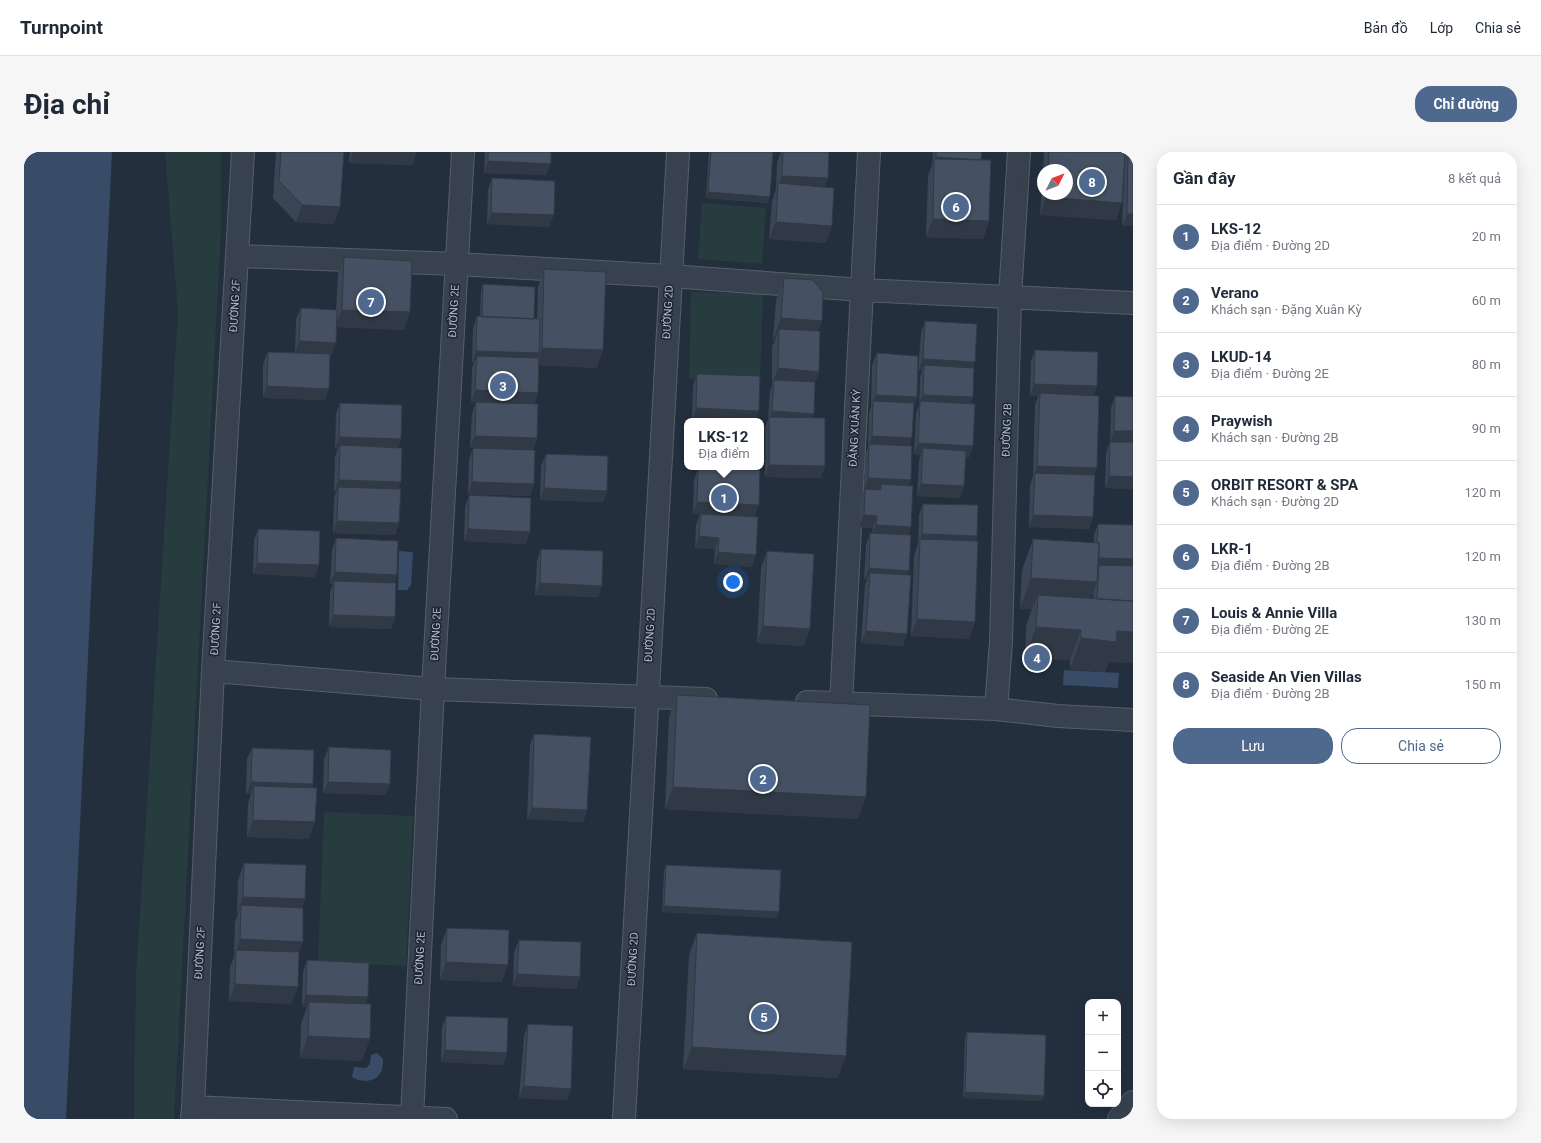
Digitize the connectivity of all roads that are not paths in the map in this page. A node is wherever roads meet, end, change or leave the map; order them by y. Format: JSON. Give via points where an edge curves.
{"nodes":[{"id":1,"x":243,"y":152,"type":"edge"},
{"id":2,"x":463,"y":152,"type":"edge"},
{"id":3,"x":678,"y":152,"type":"edge"},
{"id":4,"x":869,"y":152,"type":"edge"},
{"id":5,"x":1019,"y":152,"type":"edge"},
{"id":6,"x":238,"y":256,"type":"junction"},
{"id":7,"x":457,"y":264,"type":"junction"},
{"id":8,"x":670,"y":276,"type":"junction"},
{"id":9,"x":862,"y":290,"type":"junction"},
{"id":10,"x":1010,"y":297,"type":"junction"},
{"id":11,"x":1133,"y":303,"type":"edge"},
{"id":12,"x":213,"y":671,"type":"junction"},
{"id":13,"x":433,"y":689,"type":"junction"},
{"id":14,"x":647,"y":696,"type":"junction"},
{"id":15,"x":724,"y":699,"type":"edge"},
{"id":16,"x":787,"y":702,"type":"edge"},
{"id":17,"x":841,"y":704,"type":"junction"},
{"id":18,"x":996,"y":709,"type":"junction"},
{"id":19,"x":1133,"y":720,"type":"edge"},
{"id":20,"x":1133,"y":1102,"type":"edge"},
{"id":21,"x":193,"y":1113,"type":"edge"},
{"id":22,"x":298,"y":1116,"type":"edge"},
{"id":23,"x":412,"y":1117,"type":"junction"},
{"id":24,"x":446,"y":1119,"type":"edge"},
{"id":25,"x":624,"y":1119,"type":"edge"},
{"id":26,"x":1119,"y":1119,"type":"edge"}],
"edges":[{"from":1,"to":6,"type":"street","name":"ĐƯỜNG 2F"},
{"from":2,"to":7,"type":"street","name":"ĐƯỜNG 2E"},
{"from":3,"to":8,"type":"street","name":"ĐƯỜNG 2D"},
{"from":4,"to":9,"type":"street","name":"ĐẶNG XUÂN KỲ"},
{"from":5,"to":10,"type":"street","name":"ĐƯỜNG 2B"},
{"from":6,"to":7,"type":"street"},
{"from":6,"to":12,"type":"street","name":"ĐƯỜNG 2F"},
{"from":7,"to":8,"type":"street"},
{"from":7,"to":13,"type":"street","name":"ĐƯỜNG 2E"},
{"from":8,"to":9,"type":"street"},
{"from":8,"to":14,"type":"street","name":"ĐƯỜNG 2D"},
{"from":9,"to":10,"type":"street"},
{"from":9,"to":17,"type":"street","name":"ĐẶNG XUÂN KỲ"},
{"from":10,"to":11,"type":"street"},
{"from":10,"to":18,"type":"street","name":"ĐƯỜNG 2B","via":[[1001,642]]},
{"from":12,"to":13,"type":"street"},
{"from":12,"to":21,"type":"street","name":"ĐƯỜNG 2F"},
{"from":13,"to":14,"type":"street"},
{"from":13,"to":23,"type":"street","name":"ĐƯỜNG 2E"},
{"from":14,"to":15,"type":"street"},
{"from":14,"to":25,"type":"street","name":"ĐƯỜNG 2D"},
{"from":16,"to":17,"type":"street"},
{"from":17,"to":18,"type":"street"},
{"from":18,"to":19,"type":"street","via":[[1058,716]]},
{"from":20,"to":26,"type":"street"},
{"from":21,"to":22,"type":"street"},
{"from":22,"to":23,"type":"street"},
{"from":23,"to":24,"type":"street"}]}
